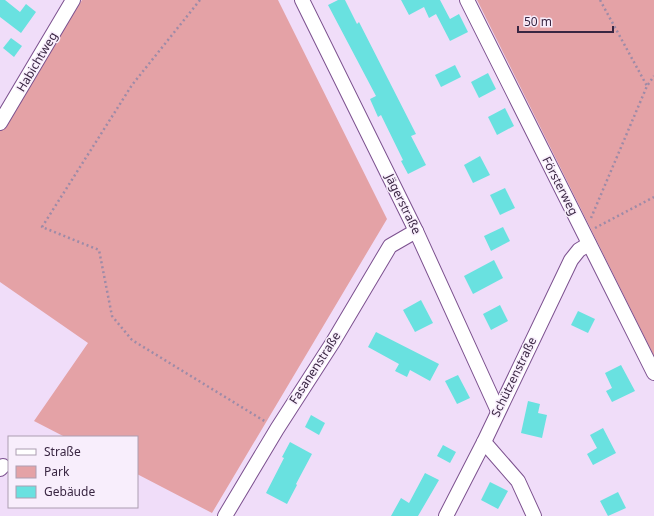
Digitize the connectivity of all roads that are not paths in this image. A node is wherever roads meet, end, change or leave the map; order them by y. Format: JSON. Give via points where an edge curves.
{"nodes":[{"id":1,"x":73,"y":0,"type":"edge"},
{"id":2,"x":302,"y":0,"type":"edge"},
{"id":3,"x":467,"y":0,"type":"edge"},
{"id":4,"x":0,"y":123,"type":"edge"},
{"id":5,"x":416,"y":231,"type":"junction"},
{"id":6,"x":586,"y":239,"type":"junction"},
{"id":7,"x":654,"y":372,"type":"edge"},
{"id":8,"x":498,"y":411,"type":"junction"},
{"id":9,"x":484,"y":442,"type":"junction"},
{"id":10,"x":225,"y":516,"type":"edge"},
{"id":11,"x":446,"y":516,"type":"edge"},
{"id":12,"x":534,"y":516,"type":"edge"}],
"edges":[{"from":1,"to":4,"type":"street","name":"Habichtweg"},
{"from":2,"to":5,"type":"street","name":"Jägerstraße"},
{"from":3,"to":6,"type":"street","name":"Försterweg"},
{"from":5,"to":8,"type":"street","name":"Jägerstraße"},
{"from":5,"to":10,"type":"street","name":"Fasanenstraße","via":[[390,246]]},
{"from":6,"to":7,"type":"street","name":"Försterweg"},
{"from":6,"to":8,"type":"street","name":"Schützenstraße","via":[[571,260]]},
{"from":8,"to":9,"type":"street","name":"Schützenstraße"},
{"from":9,"to":11,"type":"street","name":"Schützenstraße"},
{"from":9,"to":12,"type":"street","via":[[518,481]]}]}
